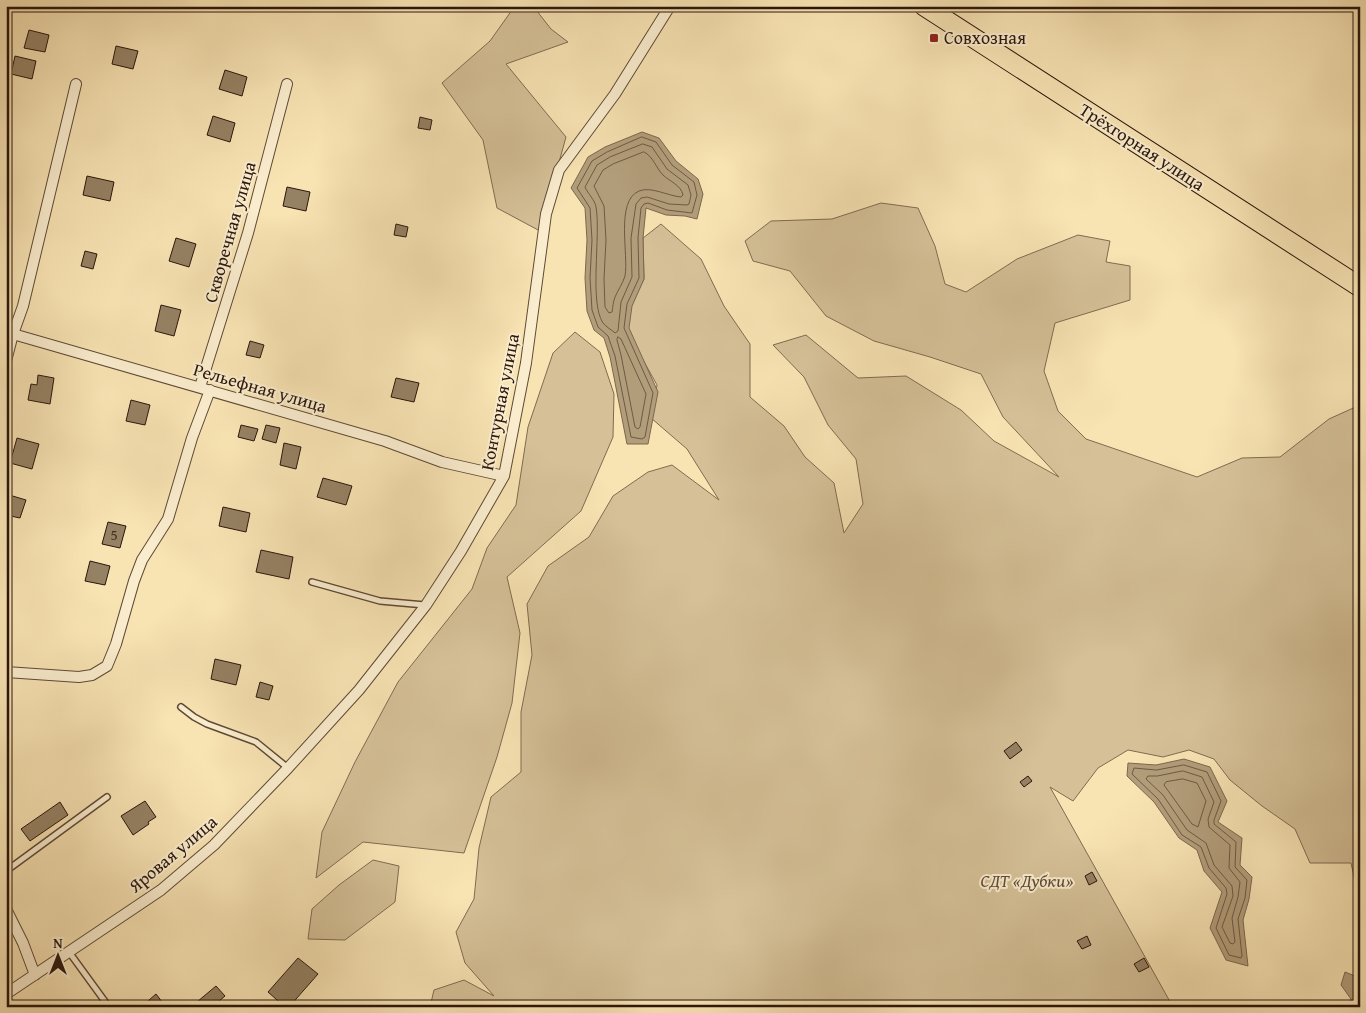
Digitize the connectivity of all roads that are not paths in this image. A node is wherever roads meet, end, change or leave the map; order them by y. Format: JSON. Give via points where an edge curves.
{"nodes":[{"id":1,"x":670,"y":6,"type":"edge"},
{"id":2,"x":924,"y":6,"type":"edge"},
{"id":3,"x":76,"y":84,"type":"dead end"},
{"id":4,"x":287,"y":84,"type":"dead end"},
{"id":5,"x":1360,"y":287,"type":"edge"},
{"id":6,"x":10,"y":333,"type":"edge"},
{"id":7,"x":6,"y":361,"type":"edge"},
{"id":8,"x":205,"y":389,"type":"junction"},
{"id":9,"x":504,"y":476,"type":"junction"},
{"id":10,"x":312,"y":582,"type":"dead end"},
{"id":11,"x":426,"y":605,"type":"junction"},
{"id":12,"x":6,"y":672,"type":"edge"},
{"id":13,"x":181,"y":707,"type":"dead end"},
{"id":14,"x":288,"y":768,"type":"junction"},
{"id":15,"x":107,"y":797,"type":"dead end"},
{"id":16,"x":6,"y":871,"type":"edge"},
{"id":17,"x":6,"y":909,"type":"edge"},
{"id":18,"x":68,"y":952,"type":"junction"},
{"id":19,"x":34,"y":975,"type":"junction"},
{"id":20,"x":6,"y":994,"type":"edge"},
{"id":21,"x":108,"y":1007,"type":"edge"}],
"edges":[{"from":1,"to":9,"type":"street","name":"Контурная улица","via":[[615,94],[559,170],[546,214],[526,363]]},
{"from":2,"to":5,"type":"highway","name":"Трёхгорная улица"},
{"from":3,"to":6,"type":"street","via":[[22,306]]},
{"from":4,"to":8,"type":"street","name":"Скворечная улица"},
{"from":6,"to":7,"type":"street"},
{"from":6,"to":8,"type":"street","name":"Рельефная улица"},
{"from":8,"to":9,"type":"street","name":"Рельефная улица","via":[[385,441],[442,462]]},
{"from":8,"to":12,"type":"street","name":"Скворечная улица","via":[[168,519],[142,560],[107,666],[79,678]]},
{"from":9,"to":11,"type":"street","name":"Контурная улица"},
{"from":10,"to":11,"type":"lane","via":[[380,601]]},
{"from":11,"to":14,"type":"street","name":"Контурная улица","via":[[359,690]]},
{"from":13,"to":14,"type":"lane","via":[[194,718],[256,742]]},
{"from":14,"to":18,"type":"street","name":"Яровая улица","via":[[214,845],[161,890]]},
{"from":15,"to":16,"type":"lane"},
{"from":17,"to":19,"type":"street"},
{"from":18,"to":19,"type":"street","name":"Яровая улица"},
{"from":18,"to":21,"type":"lane"},
{"from":19,"to":20,"type":"street","name":"Яровая улица"}]}
